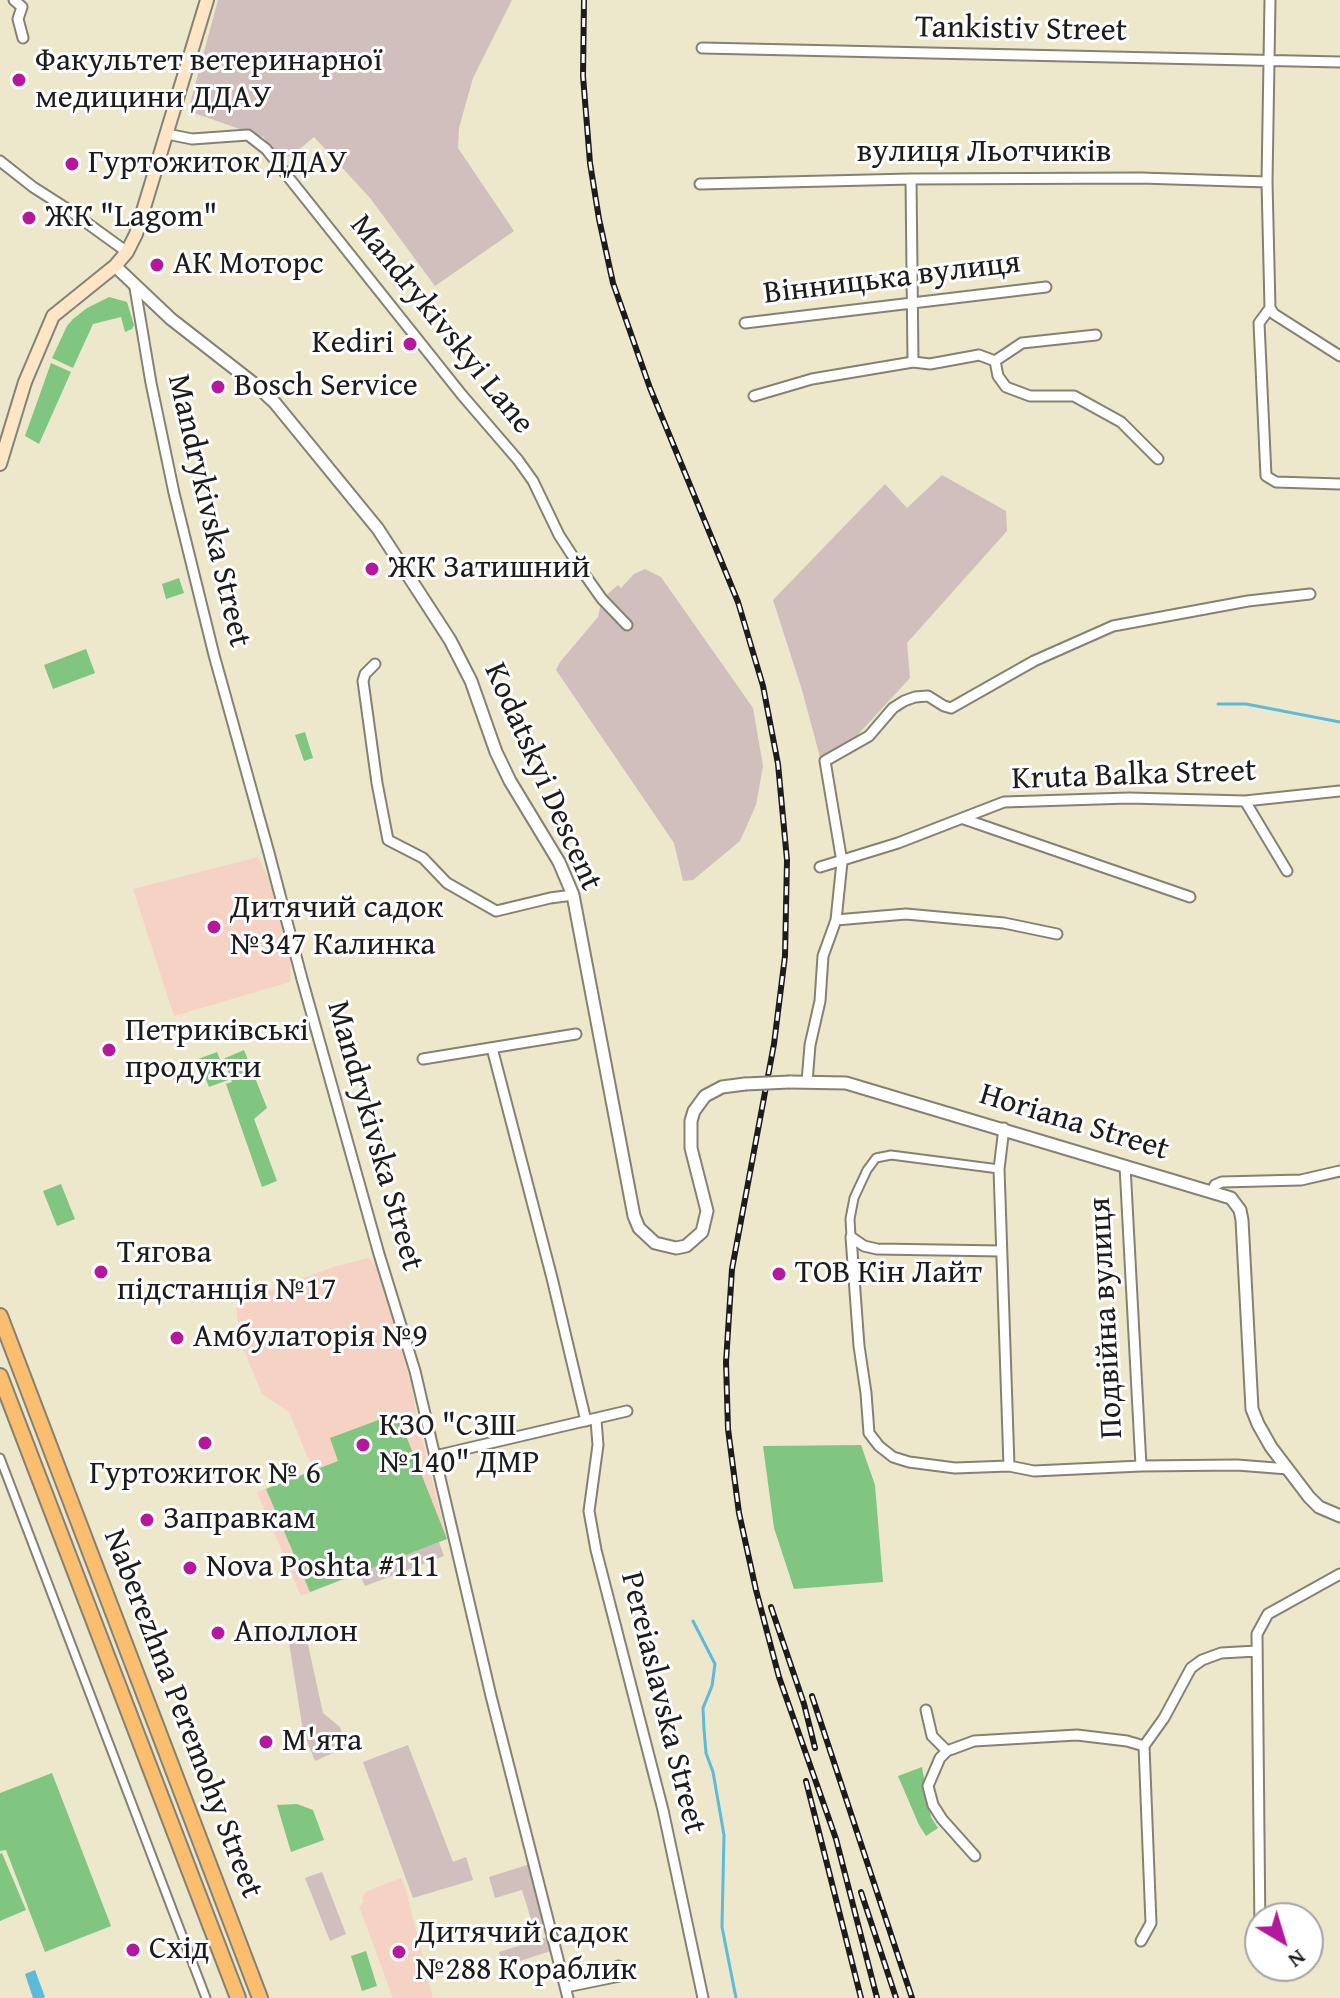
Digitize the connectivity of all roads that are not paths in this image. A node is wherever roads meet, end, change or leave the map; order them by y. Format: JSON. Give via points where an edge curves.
{"nodes":[{"id":1,"x":14,"y":0,"type":"edge"},
{"id":2,"x":207,"y":0,"type":"edge"},
{"id":3,"x":1270,"y":0,"type":"edge"},
{"id":4,"x":23,"y":38,"type":"dead end"},
{"id":5,"x":702,"y":48,"type":"dead end"},
{"id":6,"x":1271,"y":61,"type":"junction"},
{"id":7,"x":1340,"y":62,"type":"edge"},
{"id":8,"x":167,"y":134,"type":"junction"},
{"id":9,"x":0,"y":161,"type":"edge"},
{"id":10,"x":911,"y":179,"type":"junction"},
{"id":11,"x":1267,"y":182,"type":"junction"},
{"id":12,"x":700,"y":184,"type":"dead end"},
{"id":13,"x":127,"y":252,"type":"junction"},
{"id":14,"x":115,"y":266,"type":"junction"},
{"id":15,"x":1046,"y":287,"type":"dead end"},
{"id":16,"x":135,"y":288,"type":"junction"},
{"id":17,"x":912,"y":303,"type":"junction"},
{"id":18,"x":1270,"y":308,"type":"junction"},
{"id":19,"x":745,"y":323,"type":"dead end"},
{"id":20,"x":1096,"y":335,"type":"dead end"},
{"id":21,"x":1340,"y":356,"type":"edge"},
{"id":22,"x":995,"y":361,"type":"junction"},
{"id":23,"x":913,"y":362,"type":"junction"},
{"id":24,"x":754,"y":396,"type":"dead end"},
{"id":25,"x":1158,"y":459,"type":"dead end"},
{"id":26,"x":0,"y":464,"type":"edge"},
{"id":27,"x":1340,"y":484,"type":"edge"},
{"id":28,"x":1310,"y":594,"type":"dead end"},
{"id":29,"x":627,"y":625,"type":"dead end"},
{"id":30,"x":375,"y":664,"type":"dead end"},
{"id":31,"x":1340,"y":791,"type":"edge"},
{"id":32,"x":1245,"y":801,"type":"junction"},
{"id":33,"x":964,"y":819,"type":"junction"},
{"id":34,"x":842,"y":862,"type":"junction"},
{"id":35,"x":820,"y":867,"type":"dead end"},
{"id":36,"x":1287,"y":871,"type":"dead end"},
{"id":37,"x":573,"y":895,"type":"junction"},
{"id":38,"x":1190,"y":897,"type":"dead end"},
{"id":39,"x":836,"y":920,"type":"junction"},
{"id":40,"x":1057,"y":934,"type":"dead end"},
{"id":41,"x":576,"y":1034,"type":"dead end"},
{"id":42,"x":492,"y":1048,"type":"junction"},
{"id":43,"x":423,"y":1059,"type":"dead end"},
{"id":44,"x":790,"y":1082,"type":"joint"},
{"id":45,"x":807,"y":1082,"type":"junction"},
{"id":46,"x":1004,"y":1128,"type":"junction"},
{"id":47,"x":1125,"y":1166,"type":"junction"},
{"id":48,"x":999,"y":1169,"type":"junction"},
{"id":49,"x":1340,"y":1171,"type":"edge"},
{"id":50,"x":1212,"y":1191,"type":"junction"},
{"id":51,"x":851,"y":1237,"type":"junction"},
{"id":52,"x":1001,"y":1251,"type":"junction"},
{"id":53,"x":0,"y":1316,"type":"edge"},
{"id":54,"x":0,"y":1376,"type":"edge"},
{"id":55,"x":627,"y":1411,"type":"dead end"},
{"id":56,"x":591,"y":1421,"type":"junction"},
{"id":57,"x":435,"y":1456,"type":"junction"},
{"id":58,"x":0,"y":1458,"type":"edge"},
{"id":59,"x":1009,"y":1466,"type":"junction"},
{"id":60,"x":1141,"y":1466,"type":"junction"},
{"id":61,"x":1288,"y":1469,"type":"junction"},
{"id":62,"x":1340,"y":1516,"type":"edge"},
{"id":63,"x":1340,"y":1574,"type":"edge"},
{"id":64,"x":109,"y":1603,"type":"junction"},
{"id":65,"x":90,"y":1611,"type":"junction"},
{"id":66,"x":1257,"y":1651,"type":"junction"},
{"id":67,"x":926,"y":1710,"type":"dead end"},
{"id":68,"x":1144,"y":1746,"type":"junction"},
{"id":69,"x":947,"y":1751,"type":"junction"},
{"id":70,"x":975,"y":1856,"type":"dead end"},
{"id":71,"x":1260,"y":1902,"type":"edge"},
{"id":72,"x":1141,"y":1941,"type":"dead end"},
{"id":73,"x":618,"y":1966,"type":"dead end"},
{"id":74,"x":567,"y":1993,"type":"edge"},
{"id":75,"x":206,"y":1998,"type":"edge"},
{"id":76,"x":238,"y":1998,"type":"edge"},
{"id":77,"x":260,"y":1998,"type":"edge"},
{"id":78,"x":703,"y":1998,"type":"edge"}],
"edges":[{"from":1,"to":4,"type":"street","via":[[22,7],[18,19]]},
{"from":2,"to":8,"type":"main road"},
{"from":3,"to":6,"type":"street"},
{"from":5,"to":6,"type":"street","name":"Tankistiv Street"},
{"from":6,"to":7,"type":"street","name":"Tankistiv Street"},
{"from":6,"to":11,"type":"street"},
{"from":8,"to":13,"type":"main road"},
{"from":8,"to":29,"type":"street","name":"Mandrykivskyi Lane","via":[[192,139],[248,135],[266,149],[518,460],[585,575]]},
{"from":9,"to":13,"type":"street"},
{"from":10,"to":11,"type":"street","name":"вулиця Льотчиків"},
{"from":10,"to":12,"type":"street","name":"вулиця Льотчиків"},
{"from":10,"to":17,"type":"street"},
{"from":11,"to":18,"type":"street"},
{"from":13,"to":14,"type":"main road"},
{"from":14,"to":16,"type":"street","name":"Kodatskyi Descent"},
{"from":14,"to":26,"type":"main road","via":[[53,316],[25,382]]},
{"from":15,"to":17,"type":"street","name":"Вінницька вулиця"},
{"from":16,"to":37,"type":"street","name":"Kodatskyi Descent","via":[[275,403],[378,529],[450,640],[496,752]]},
{"from":16,"to":57,"type":"street","name":"Mandrykivska Street","via":[[171,481],[214,655]]},
{"from":17,"to":19,"type":"street","name":"Вінницька вулиця"},
{"from":17,"to":23,"type":"street"},
{"from":18,"to":21,"type":"street"},
{"from":18,"to":27,"type":"street","via":[[1259,323],[1266,476],[1276,482]]},
{"from":20,"to":22,"type":"street","via":[[1022,343]]},
{"from":22,"to":23,"type":"street","via":[[979,355]]},
{"from":22,"to":25,"type":"street","via":[[1006,387],[1030,396],[1074,396],[1121,422]]},
{"from":23,"to":24,"type":"street","via":[[812,379]]},
{"from":28,"to":34,"type":"street","via":[[1113,626],[1034,661],[951,708],[928,696],[904,701],[869,736],[825,761]]},
{"from":30,"to":37,"type":"street","via":[[363,681],[388,840],[423,858],[447,883],[496,911]]},
{"from":31,"to":32,"type":"street","name":"Kruta Balka Street"},
{"from":32,"to":33,"type":"street","name":"Kruta Balka Street","via":[[1031,800],[1004,802]]},
{"from":32,"to":36,"type":"street"},
{"from":33,"to":34,"type":"street","name":"Kruta Balka Street"},
{"from":33,"to":38,"type":"street"},
{"from":34,"to":35,"type":"street","name":"Kruta Balka Street"},
{"from":34,"to":39,"type":"street"},
{"from":37,"to":44,"type":"street","name":"Kodatskyi Descent","bridge":true,"via":[[634,1216],[655,1243],[676,1248],[702,1232],[707,1211],[691,1148],[691,1121],[705,1096],[722,1087]]},
{"from":39,"to":40,"type":"street","via":[[906,914]]},
{"from":39,"to":45,"type":"street","via":[[823,956]]},
{"from":41,"to":42,"type":"street"},
{"from":42,"to":43,"type":"street"},
{"from":42,"to":56,"type":"street","name":"Pereiaslavska Street"},
{"from":44,"to":45,"type":"street","name":"Horiana Street"},
{"from":45,"to":46,"type":"street","name":"Horiana Street","via":[[846,1083]]},
{"from":46,"to":47,"type":"street","name":"Horiana Street"},
{"from":46,"to":48,"type":"street"},
{"from":47,"to":50,"type":"street","name":"Horiana Street"},
{"from":47,"to":60,"type":"street","name":"Подвійна вулиця"},
{"from":48,"to":51,"type":"street","via":[[891,1155],[876,1158],[854,1198]]},
{"from":48,"to":52,"type":"street"},
{"from":49,"to":50,"type":"street","via":[[1301,1180],[1222,1182]]},
{"from":50,"to":61,"type":"street","via":[[1231,1198],[1240,1210],[1252,1409]]},
{"from":51,"to":52,"type":"street","via":[[877,1249]]},
{"from":51,"to":59,"type":"street","via":[[869,1433],[886,1452],[909,1462],[955,1468]]},
{"from":52,"to":59,"type":"street"},
{"from":53,"to":64,"type":"main road","name":"Naberezhna Peremohy Street"},
{"from":54,"to":65,"type":"main road","name":"Naberezhna Peremohy Street"},
{"from":55,"to":56,"type":"street"},
{"from":56,"to":57,"type":"street"},
{"from":56,"to":78,"type":"street","name":"Pereiaslavska Street","via":[[598,1445],[591,1524],[663,1810]]},
{"from":57,"to":74,"type":"street","name":"Mandrykivska Street"},
{"from":58,"to":75,"type":"street"},
{"from":59,"to":60,"type":"street","via":[[1034,1471]]},
{"from":60,"to":61,"type":"street"},
{"from":61,"to":62,"type":"street","via":[[1319,1507]]},
{"from":63,"to":66,"type":"street","via":[[1268,1614],[1257,1634]]},
{"from":64,"to":65,"type":"main road"},
{"from":64,"to":77,"type":"main road","name":"Naberezhna Peremohy Street"},
{"from":65,"to":76,"type":"main road","name":"Naberezhna Peremohy Street"},
{"from":66,"to":68,"type":"street","via":[[1221,1653],[1191,1668]]},
{"from":66,"to":71,"type":"street"},
{"from":67,"to":69,"type":"street","via":[[932,1736]]},
{"from":68,"to":69,"type":"street","via":[[1077,1735],[974,1741]]},
{"from":68,"to":72,"type":"street","via":[[1151,1923]]},
{"from":69,"to":70,"type":"street","via":[[928,1786],[933,1805]]},
{"from":73,"to":74,"type":"street","via":[[620,1976]]}]}
